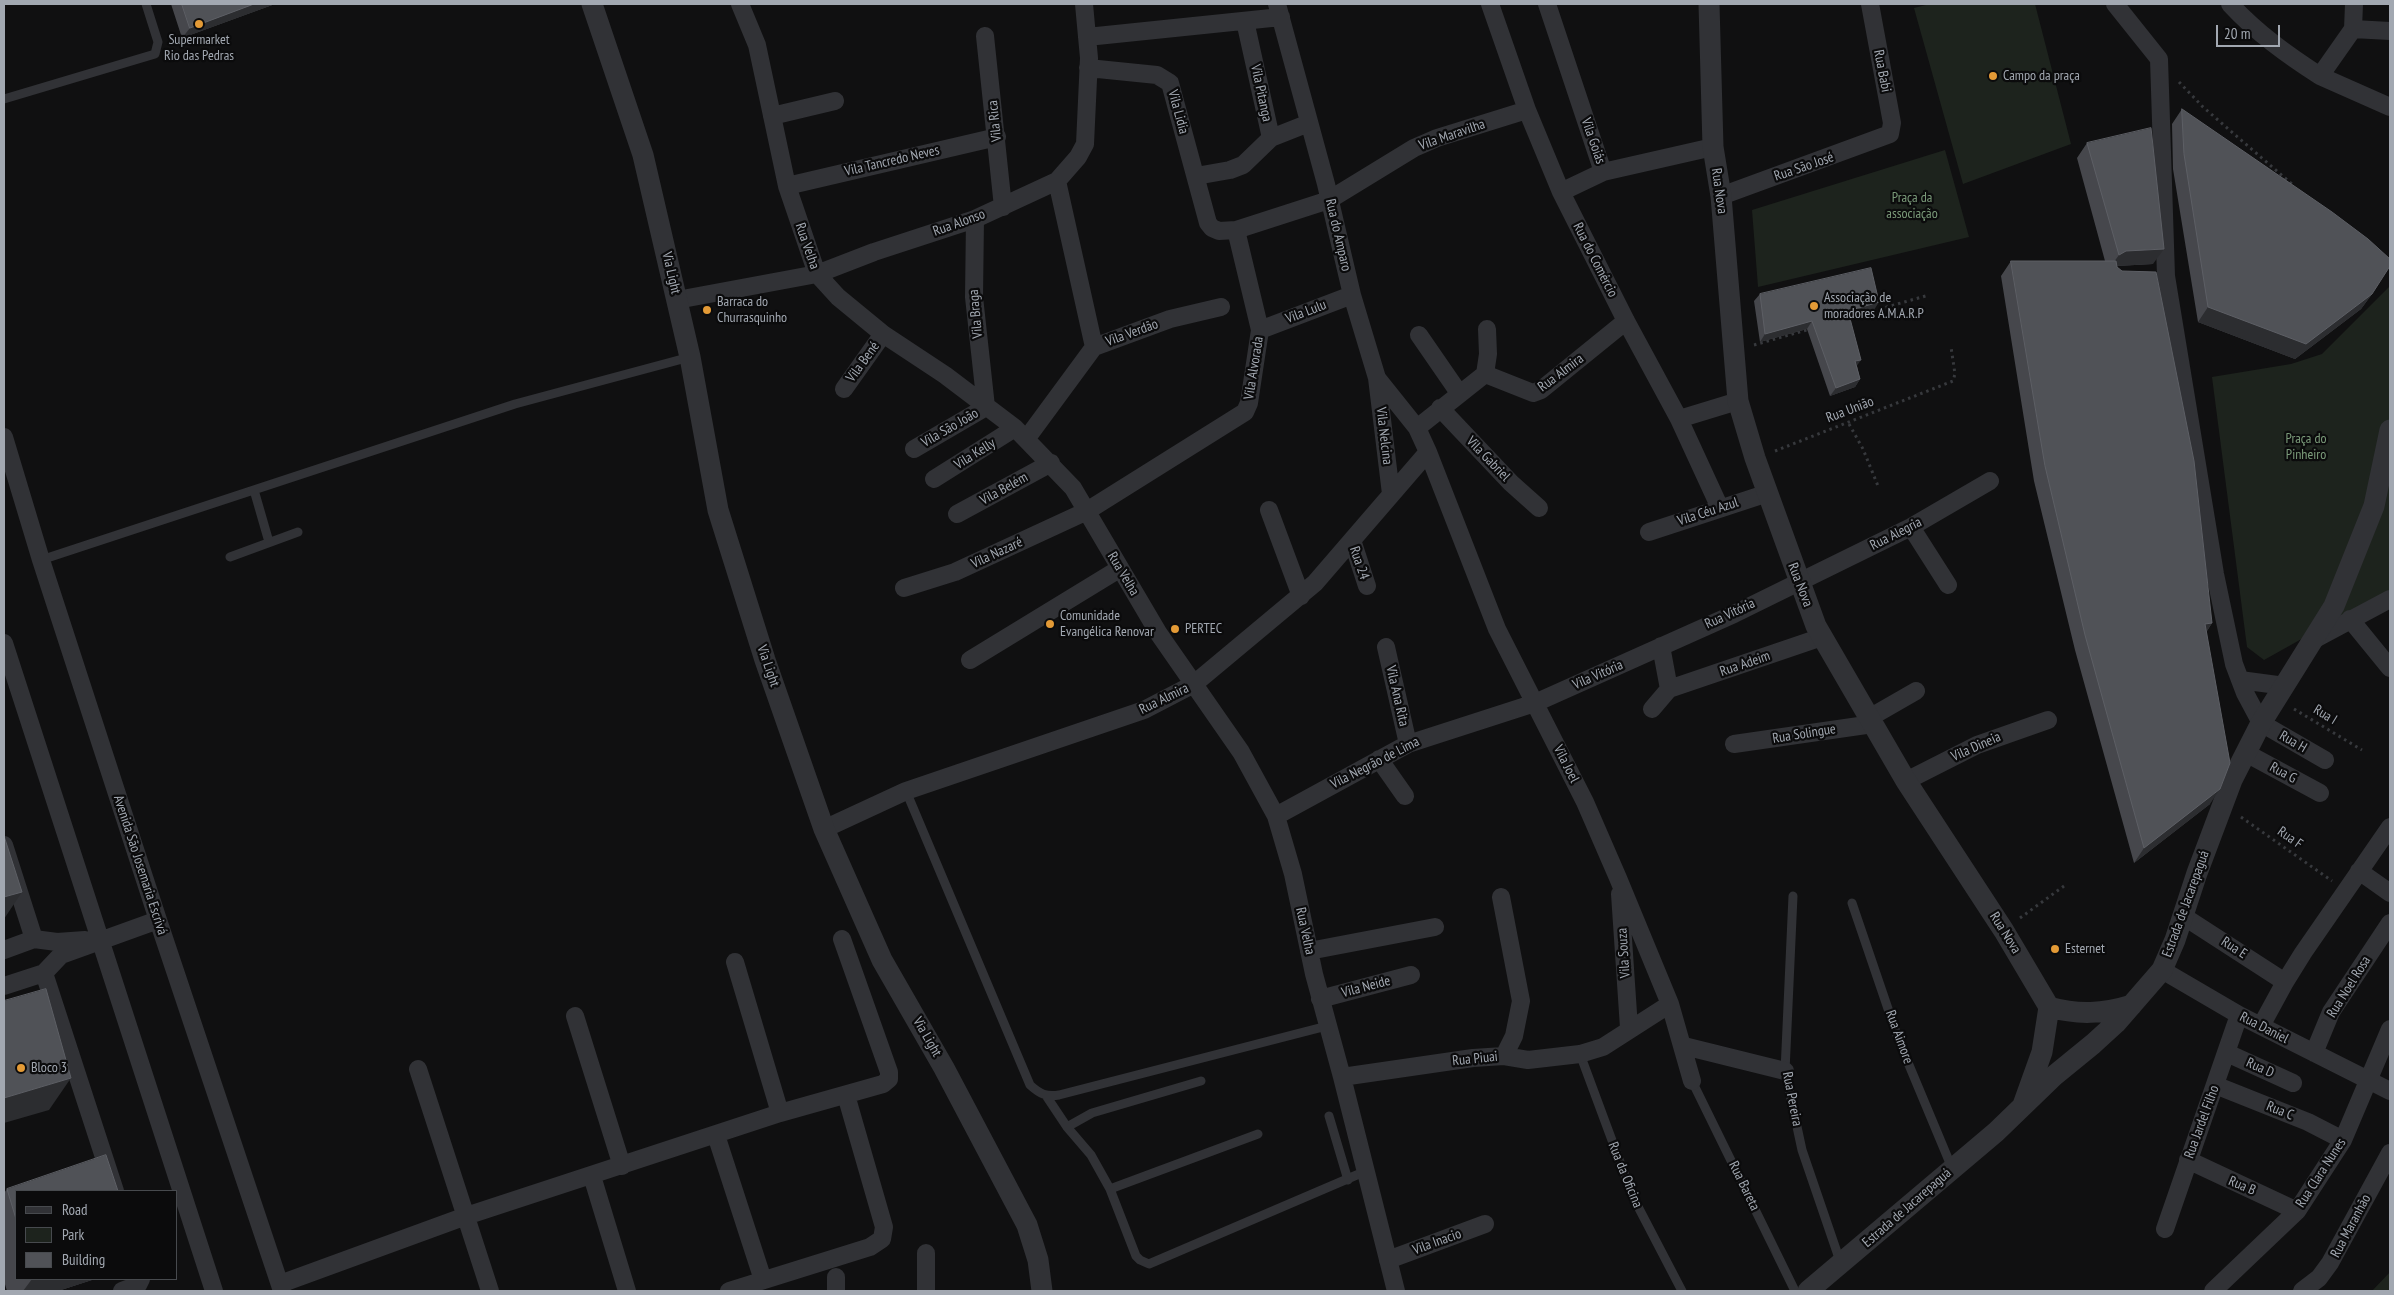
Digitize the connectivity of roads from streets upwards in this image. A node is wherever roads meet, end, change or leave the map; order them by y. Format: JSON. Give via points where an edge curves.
{"nodes":[{"id":1,"x":592,"y":4,"type":"edge"},
{"id":2,"x":741,"y":4,"type":"edge"},
{"id":3,"x":1084,"y":4,"type":"edge"},
{"id":4,"x":1490,"y":4,"type":"edge"},
{"id":5,"x":1546,"y":4,"type":"edge"},
{"id":6,"x":1709,"y":4,"type":"edge"},
{"id":7,"x":1870,"y":4,"type":"edge"},
{"id":8,"x":2115,"y":4,"type":"edge"},
{"id":9,"x":2230,"y":4,"type":"edge"},
{"id":10,"x":2354,"y":4,"type":"edge"},
{"id":11,"x":1279,"y":10,"type":"edge"},
{"id":12,"x":1245,"y":21,"type":"junction"},
{"id":13,"x":2353,"y":29,"type":"junction"},
{"id":14,"x":2390,"y":31,"type":"edge"},
{"id":15,"x":985,"y":36,"type":"dead end"},
{"id":16,"x":1087,"y":37,"type":"junction"},
{"id":17,"x":1088,"y":68,"type":"junction"},
{"id":18,"x":2320,"y":76,"type":"junction"},
{"id":19,"x":835,"y":101,"type":"dead end"},
{"id":20,"x":2390,"y":107,"type":"edge"},
{"id":21,"x":1528,"y":110,"type":"junction"},
{"id":22,"x":772,"y":116,"type":"junction"},
{"id":23,"x":1309,"y":123,"type":"junction"},
{"id":24,"x":997,"y":137,"type":"junction"},
{"id":25,"x":1887,"y":137,"type":"joint"},
{"id":26,"x":1271,"y":138,"type":"junction"},
{"id":27,"x":1713,"y":147,"type":"junction"},
{"id":28,"x":1603,"y":172,"type":"junction"},
{"id":29,"x":1196,"y":176,"type":"junction"},
{"id":30,"x":1057,"y":181,"type":"junction"},
{"id":31,"x":787,"y":186,"type":"junction"},
{"id":32,"x":1561,"y":192,"type":"junction"},
{"id":33,"x":1721,"y":196,"type":"junction"},
{"id":34,"x":1329,"y":200,"type":"junction"},
{"id":35,"x":1002,"y":207,"type":"junction"},
{"id":36,"x":975,"y":219,"type":"junction"},
{"id":37,"x":1236,"y":230,"type":"junction"},
{"id":38,"x":817,"y":274,"type":"junction"},
{"id":39,"x":2166,"y":276,"type":"junction"},
{"id":40,"x":2147,"y":278,"type":"edge"},
{"id":41,"x":1352,"y":295,"type":"junction"},
{"id":42,"x":677,"y":300,"type":"junction"},
{"id":43,"x":1221,"y":307,"type":"dead end"},
{"id":44,"x":1626,"y":321,"type":"junction"},
{"id":45,"x":1487,"y":329,"type":"dead end"},
{"id":46,"x":1260,"y":330,"type":"junction"},
{"id":47,"x":883,"y":334,"type":"junction"},
{"id":48,"x":1419,"y":335,"type":"dead end"},
{"id":49,"x":1094,"y":346,"type":"junction"},
{"id":50,"x":1485,"y":374,"type":"junction"},
{"id":51,"x":1377,"y":378,"type":"junction"},
{"id":52,"x":844,"y":389,"type":"dead end"},
{"id":53,"x":1459,"y":393,"type":"junction"},
{"id":54,"x":1738,"y":401,"type":"junction"},
{"id":55,"x":986,"y":407,"type":"junction"},
{"id":56,"x":1440,"y":408,"type":"junction"},
{"id":57,"x":1679,"y":419,"type":"junction"},
{"id":58,"x":1417,"y":428,"type":"junction"},
{"id":59,"x":2390,"y":430,"type":"edge"},
{"id":60,"x":1021,"y":433,"type":"junction"},
{"id":61,"x":4,"y":437,"type":"edge"},
{"id":62,"x":914,"y":449,"type":"dead end"},
{"id":63,"x":1428,"y":452,"type":"junction"},
{"id":64,"x":1051,"y":463,"type":"junction"},
{"id":65,"x":934,"y":479,"type":"dead end"},
{"id":66,"x":1990,"y":481,"type":"dead end"},
{"id":67,"x":1768,"y":493,"type":"junction"},
{"id":68,"x":1391,"y":494,"type":"junction"},
{"id":69,"x":1539,"y":508,"type":"dead end"},
{"id":70,"x":1720,"y":508,"type":"junction"},
{"id":71,"x":1269,"y":510,"type":"dead end"},
{"id":72,"x":1087,"y":511,"type":"junction"},
{"id":73,"x":957,"y":514,"type":"dead end"},
{"id":74,"x":1911,"y":527,"type":"junction"},
{"id":75,"x":1649,"y":532,"type":"dead end"},
{"id":76,"x":1352,"y":540,"type":"junction"},
{"id":77,"x":1119,"y":569,"type":"junction"},
{"id":78,"x":1799,"y":581,"type":"junction"},
{"id":79,"x":1948,"y":585,"type":"dead end"},
{"id":80,"x":1367,"y":586,"type":"dead end"},
{"id":81,"x":904,"y":588,"type":"dead end"},
{"id":82,"x":1301,"y":596,"type":"junction"},
{"id":83,"x":2390,"y":599,"type":"edge"},
{"id":84,"x":2350,"y":619,"type":"junction"},
{"id":85,"x":1822,"y":637,"type":"junction"},
{"id":86,"x":2315,"y":639,"type":"junction"},
{"id":87,"x":4,"y":643,"type":"edge"},
{"id":88,"x":1661,"y":646,"type":"junction"},
{"id":89,"x":1386,"y":647,"type":"dead end"},
{"id":90,"x":970,"y":660,"type":"dead end"},
{"id":91,"x":2390,"y":668,"type":"edge"},
{"id":92,"x":2240,"y":680,"type":"junction"},
{"id":93,"x":1194,"y":684,"type":"junction"},
{"id":94,"x":1669,"y":689,"type":"junction"},
{"id":95,"x":1916,"y":691,"type":"dead end"},
{"id":96,"x":2281,"y":693,"type":"junction"},
{"id":97,"x":1535,"y":703,"type":"junction"},
{"id":98,"x":1652,"y":709,"type":"dead end"},
{"id":99,"x":2048,"y":720,"type":"dead end"},
{"id":100,"x":1871,"y":721,"type":"junction"},
{"id":101,"x":2261,"y":723,"type":"junction"},
{"id":102,"x":1408,"y":744,"type":"junction"},
{"id":103,"x":1734,"y":744,"type":"dead end"},
{"id":104,"x":2246,"y":753,"type":"junction"},
{"id":105,"x":1379,"y":759,"type":"junction"},
{"id":106,"x":2324,"y":760,"type":"dead end"},
{"id":107,"x":1906,"y":781,"type":"junction"},
{"id":108,"x":2320,"y":793,"type":"dead end"},
{"id":109,"x":1404,"y":796,"type":"dead end"},
{"id":110,"x":1276,"y":816,"type":"junction"},
{"id":111,"x":2390,"y":827,"type":"edge"},
{"id":112,"x":824,"y":829,"type":"junction"},
{"id":113,"x":4,"y":845,"type":"edge"},
{"id":114,"x":2359,"y":871,"type":"junction"},
{"id":115,"x":1618,"y":878,"type":"junction"},
{"id":116,"x":2390,"y":894,"type":"edge"},
{"id":117,"x":1501,"y":897,"type":"dead end"},
{"id":118,"x":2183,"y":916,"type":"junction"},
{"id":119,"x":158,"y":920,"type":"junction"},
{"id":120,"x":2390,"y":923,"type":"edge"},
{"id":121,"x":1435,"y":927,"type":"dead end"},
{"id":122,"x":842,"y":939,"type":"dead end"},
{"id":123,"x":34,"y":940,"type":"junction"},
{"id":124,"x":100,"y":940,"type":"junction"},
{"id":125,"x":4,"y":950,"type":"edge"},
{"id":126,"x":1309,"y":951,"type":"junction"},
{"id":127,"x":735,"y":962,"type":"dead end"},
{"id":128,"x":2162,"y":970,"type":"junction"},
{"id":129,"x":44,"y":973,"type":"junction"},
{"id":130,"x":1411,"y":975,"type":"dead end"},
{"id":131,"x":2285,"y":982,"type":"junction"},
{"id":132,"x":4,"y":986,"type":"edge"},
{"id":133,"x":1320,"y":999,"type":"junction"},
{"id":134,"x":1670,"y":1004,"type":"junction"},
{"id":135,"x":2133,"y":1005,"type":"junction"},
{"id":136,"x":2049,"y":1007,"type":"junction"},
{"id":137,"x":2239,"y":1015,"type":"junction"},
{"id":138,"x":575,"y":1016,"type":"dead end"},
{"id":139,"x":2261,"y":1026,"type":"junction"},
{"id":140,"x":1630,"y":1028,"type":"junction"},
{"id":141,"x":2390,"y":1029,"type":"edge"},
{"id":142,"x":1684,"y":1046,"type":"junction"},
{"id":143,"x":2314,"y":1053,"type":"junction"},
{"id":144,"x":2227,"y":1054,"type":"junction"},
{"id":145,"x":1504,"y":1056,"type":"junction"},
{"id":146,"x":418,"y":1069,"type":"dead end"},
{"id":147,"x":1785,"y":1071,"type":"road end"},
{"id":148,"x":1342,"y":1077,"type":"junction"},
{"id":149,"x":1692,"y":1081,"type":"road end"},
{"id":150,"x":2369,"y":1082,"type":"junction"},
{"id":151,"x":2293,"y":1083,"type":"dead end"},
{"id":152,"x":2215,"y":1085,"type":"junction"},
{"id":153,"x":2390,"y":1091,"type":"edge"},
{"id":154,"x":846,"y":1095,"type":"junction"},
{"id":155,"x":2023,"y":1105,"type":"junction"},
{"id":156,"x":780,"y":1113,"type":"junction"},
{"id":157,"x":716,"y":1135,"type":"junction"},
{"id":158,"x":2343,"y":1140,"type":"junction"},
{"id":159,"x":2390,"y":1153,"type":"edge"},
{"id":160,"x":2188,"y":1160,"type":"junction"},
{"id":161,"x":622,"y":1166,"type":"junction"},
{"id":162,"x":592,"y":1176,"type":"junction"},
{"id":163,"x":115,"y":1190,"type":"edge"},
{"id":164,"x":2297,"y":1211,"type":"junction"},
{"id":165,"x":466,"y":1216,"type":"junction"},
{"id":166,"x":1485,"y":1224,"type":"dead end"},
{"id":167,"x":2165,"y":1229,"type":"dead end"},
{"id":168,"x":926,"y":1253,"type":"dead end"},
{"id":169,"x":1388,"y":1260,"type":"junction"},
{"id":170,"x":140,"y":1280,"type":"edge"},
{"id":171,"x":763,"y":1280,"type":"junction"},
{"id":172,"x":281,"y":1288,"type":"edge"},
{"id":173,"x":122,"y":1291,"type":"edge"},
{"id":174,"x":214,"y":1291,"type":"edge"},
{"id":175,"x":490,"y":1291,"type":"edge"},
{"id":176,"x":627,"y":1291,"type":"edge"},
{"id":177,"x":729,"y":1291,"type":"edge"},
{"id":178,"x":926,"y":1291,"type":"edge"},
{"id":179,"x":1042,"y":1291,"type":"edge"},
{"id":180,"x":1396,"y":1291,"type":"edge"},
{"id":181,"x":1808,"y":1291,"type":"edge"},
{"id":182,"x":2213,"y":1291,"type":"edge"},
{"id":183,"x":2302,"y":1291,"type":"edge"}],
"edges":[{"from":1,"to":42,"type":"street","name":"Via Light","via":[[643,155]]},
{"from":2,"to":22,"type":"street","name":"Rua Velha","via":[[757,45]]},
{"from":3,"to":16,"type":"street","name":"Rua Alonso"},
{"from":4,"to":21,"type":"street","name":"Rua do Comércio"},
{"from":5,"to":28,"type":"street","name":"Vila Goiás"},
{"from":6,"to":27,"type":"street","name":"Rua Nova"},
{"from":7,"to":25,"type":"street","name":"Rua Babi","via":[[1892,123]]},
{"from":8,"to":39,"type":"street","via":[[2159,59]]},
{"from":9,"to":18,"type":"street","via":[[2250,26],[2282,52]]},
{"from":10,"to":13,"type":"street"},
{"from":11,"to":12,"type":"street"},
{"from":11,"to":23,"type":"street","name":"Rua do Amparo"},
{"from":12,"to":16,"type":"street"},
{"from":12,"to":26,"type":"street","name":"Vila Pitanga"},
{"from":13,"to":14,"type":"street"},
{"from":13,"to":18,"type":"street"},
{"from":15,"to":24,"type":"street","name":"Vila Rica"},
{"from":16,"to":17,"type":"street","name":"Rua Alonso"},
{"from":17,"to":29,"type":"street","name":"Vila Lidia","via":[[1157,75],[1170,83]]},
{"from":17,"to":30,"type":"street","name":"Rua Alonso","via":[[1085,144]]},
{"from":18,"to":20,"type":"street"},
{"from":19,"to":22,"type":"street"},
{"from":21,"to":32,"type":"street","name":"Rua do Comércio"},
{"from":21,"to":34,"type":"street","name":"Vila Maravilha","via":[[1414,148]]},
{"from":22,"to":31,"type":"street","name":"Rua Velha"},
{"from":23,"to":26,"type":"street"},
{"from":23,"to":34,"type":"street","name":"Rua do Amparo"},
{"from":24,"to":31,"type":"street","name":"Vila Tancredo Neves"},
{"from":24,"to":35,"type":"street","name":"Vila Rica"},
{"from":25,"to":33,"type":"street","name":"Rua São José"},
{"from":26,"to":29,"type":"street","name":"Vila Pitanga","via":[[1238,168]]},
{"from":27,"to":28,"type":"street","name":"Vila Goiás"},
{"from":27,"to":33,"type":"street","name":"Rua Nova"},
{"from":28,"to":32,"type":"street"},
{"from":29,"to":37,"type":"street","name":"Vila Lidia","via":[[1208,223],[1219,231]]},
{"from":30,"to":35,"type":"street","name":"Rua Alonso"},
{"from":30,"to":49,"type":"street"},
{"from":31,"to":38,"type":"street","name":"Rua Velha"},
{"from":32,"to":44,"type":"street","name":"Rua do Comércio"},
{"from":33,"to":54,"type":"street","name":"Rua Nova"},
{"from":34,"to":37,"type":"street"},
{"from":34,"to":41,"type":"street","name":"Rua do Amparo"},
{"from":35,"to":36,"type":"street","name":"Rua Alonso"},
{"from":36,"to":38,"type":"street","name":"Rua Alonso"},
{"from":36,"to":55,"type":"street","name":"Vila Braga","via":[[974,297]]},
{"from":37,"to":46,"type":"street","name":"Vila Alvorada"},
{"from":38,"to":42,"type":"street","name":"Rua Alonso"},
{"from":38,"to":47,"type":"street","name":"Rua Velha","via":[[838,298]]},
{"from":39,"to":40,"type":"street"},
{"from":39,"to":92,"type":"street","via":[[2215,574]]},
{"from":41,"to":46,"type":"street","name":"Vila Lulu"},
{"from":41,"to":51,"type":"street","name":"Rua do Amparo"},
{"from":42,"to":112,"type":"street","name":"Via Light","via":[[718,510],[765,660]]},
{"from":43,"to":49,"type":"street","name":"Vila Verdão","via":[[1170,319]]},
{"from":44,"to":50,"type":"street","name":"Rua Almira","via":[[1537,392]]},
{"from":44,"to":57,"type":"street","name":"Rua do Comércio"},
{"from":45,"to":50,"type":"street"},
{"from":46,"to":72,"type":"street","name":"Vila Alvorada","via":[[1245,412]]},
{"from":47,"to":52,"type":"street","name":"Vila Bené"},
{"from":47,"to":55,"type":"street","name":"Rua Velha"},
{"from":48,"to":53,"type":"street"},
{"from":49,"to":60,"type":"street","name":"Vila Verdão"},
{"from":50,"to":53,"type":"street"},
{"from":51,"to":58,"type":"street","name":"Rua do Amparo"},
{"from":51,"to":68,"type":"street","name":"Vila Nelcina"},
{"from":53,"to":56,"type":"street"},
{"from":54,"to":57,"type":"street"},
{"from":54,"to":67,"type":"street","name":"Rua Nova"},
{"from":55,"to":60,"type":"street","name":"Rua Velha"},
{"from":55,"to":62,"type":"street","name":"Vila São João"},
{"from":56,"to":58,"type":"street"},
{"from":56,"to":69,"type":"street","name":"Vila Gabriel"},
{"from":57,"to":70,"type":"street","name":"Rua do Comércio"},
{"from":58,"to":63,"type":"street","name":"Rua do Amparo"},
{"from":59,"to":86,"type":"street","name":"Estrada de Jacarepaguá","via":[[2374,506],[2334,606]]},
{"from":60,"to":64,"type":"street","name":"Rua Velha"},
{"from":60,"to":65,"type":"street","name":"Vila Kelly"},
{"from":61,"to":119,"type":"street","name":"Avenida São Josemaria Escrivá","via":[[40,560]]},
{"from":63,"to":68,"type":"street","name":"Rua Almira"},
{"from":63,"to":97,"type":"street","name":"Vila Joel","via":[[1497,629]]},
{"from":64,"to":72,"type":"street","name":"Rua Velha","via":[[1073,488]]},
{"from":64,"to":73,"type":"street","name":"Vila Belém"},
{"from":66,"to":74,"type":"street","name":"Rua Alegria"},
{"from":67,"to":70,"type":"street","name":"Vila Céu Azul"},
{"from":67,"to":78,"type":"street","name":"Rua Nova"},
{"from":68,"to":76,"type":"street","name":"Rua Almira"},
{"from":70,"to":75,"type":"street","name":"Vila Céu Azul"},
{"from":71,"to":82,"type":"street"},
{"from":72,"to":77,"type":"street","name":"Rua Velha"},
{"from":72,"to":81,"type":"street","name":"Vila Nazaré","via":[[955,572]]},
{"from":74,"to":78,"type":"street","name":"Rua Alegria"},
{"from":74,"to":79,"type":"street"},
{"from":76,"to":80,"type":"street","name":"Rua 24"},
{"from":76,"to":82,"type":"street","name":"Rua Almira"},
{"from":77,"to":90,"type":"street"},
{"from":77,"to":93,"type":"street","name":"Rua Velha"},
{"from":78,"to":85,"type":"street","name":"Rua Nova"},
{"from":78,"to":88,"type":"street","name":"Rua Vitória"},
{"from":82,"to":93,"type":"street","name":"Rua Almira"},
{"from":83,"to":84,"type":"street"},
{"from":84,"to":86,"type":"street"},
{"from":84,"to":91,"type":"street"},
{"from":85,"to":94,"type":"street","name":"Rua Adeim"},
{"from":85,"to":100,"type":"street","name":"Rua Nova"},
{"from":86,"to":96,"type":"street","name":"Estrada de Jacarepaguá"},
{"from":87,"to":124,"type":"street"},
{"from":88,"to":94,"type":"street"},
{"from":88,"to":97,"type":"street","name":"Vila Vitória"},
{"from":89,"to":102,"type":"street","name":"Vila Ana Rita"},
{"from":92,"to":96,"type":"street"},
{"from":92,"to":101,"type":"street"},
{"from":93,"to":110,"type":"street","name":"Rua Velha","via":[[1241,752]]},
{"from":93,"to":112,"type":"street","name":"Rua Almira","via":[[1144,710],[906,791]]},
{"from":94,"to":98,"type":"street"},
{"from":95,"to":100,"type":"street"},
{"from":96,"to":101,"type":"street","name":"Estrada de Jacarepaguá"},
{"from":97,"to":102,"type":"street","name":"Vila Negrão de Lima"},
{"from":97,"to":115,"type":"street","name":"Vila Joel","via":[[1585,802]]},
{"from":99,"to":107,"type":"street","name":"Vila Dineia","via":[[1978,744]]},
{"from":100,"to":103,"type":"street","name":"Rua Solingue"},
{"from":100,"to":107,"type":"street","name":"Rua Nova"},
{"from":101,"to":104,"type":"street","name":"Estrada de Jacarepaguá"},
{"from":101,"to":106,"type":"street","name":"Rua H"},
{"from":102,"to":105,"type":"street","name":"Vila Negrão de Lima"},
{"from":104,"to":108,"type":"street","name":"Rua G"},
{"from":104,"to":118,"type":"street","name":"Estrada de Jacarepaguá","via":[[2222,804]]},
{"from":105,"to":109,"type":"street"},
{"from":105,"to":110,"type":"street","name":"Vila Negrão de Lima"},
{"from":107,"to":136,"type":"street","name":"Rua Nova","via":[[2004,931]]},
{"from":110,"to":126,"type":"street","name":"Rua Velha"},
{"from":111,"to":114,"type":"street"},
{"from":112,"to":179,"type":"street","name":"Via Light","via":[[882,960],[944,1068],[1027,1225],[1038,1260]]},
{"from":113,"to":123,"type":"street"},
{"from":114,"to":116,"type":"street"},
{"from":114,"to":131,"type":"street"},
{"from":115,"to":134,"type":"street","name":"Vila Joel"},
{"from":115,"to":140,"type":"street","name":"Vila Souza"},
{"from":117,"to":145,"type":"street","name":"Rua Piuai","via":[[1521,1000],[1514,1036]]},
{"from":118,"to":128,"type":"street","name":"Estrada de Jacarepaguá"},
{"from":118,"to":131,"type":"street","name":"Rua E"},
{"from":119,"to":124,"type":"street"},
{"from":119,"to":172,"type":"street","name":"Avenida São Josemaria Escrivá"},
{"from":120,"to":143,"type":"street","name":"Rua Noel Rosa","via":[[2331,1012]]},
{"from":121,"to":126,"type":"street"},
{"from":122,"to":154,"type":"street","via":[[890,1076],[883,1084]]},
{"from":123,"to":124,"type":"street"},
{"from":123,"to":125,"type":"street"},
{"from":124,"to":129,"type":"street","via":[[61,955]]},
{"from":124,"to":174,"type":"street"},
{"from":126,"to":133,"type":"street","name":"Rua Velha"},
{"from":127,"to":156,"type":"street"},
{"from":128,"to":135,"type":"street","name":"Estrada de Jacarepaguá"},
{"from":128,"to":137,"type":"street","name":"Rua Daniel"},
{"from":129,"to":132,"type":"street"},
{"from":129,"to":163,"type":"street"},
{"from":130,"to":133,"type":"street","name":"Vila Neide"},
{"from":131,"to":139,"type":"street"},
{"from":133,"to":148,"type":"street","name":"Rua Velha"},
{"from":134,"to":140,"type":"street"},
{"from":134,"to":142,"type":"street","name":"Vila Joel"},
{"from":135,"to":136,"type":"street","via":[[2087,1014]]},
{"from":135,"to":155,"type":"street","name":"Estrada de Jacarepaguá"},
{"from":136,"to":155,"type":"street","via":[[2042,1052]]},
{"from":137,"to":139,"type":"street","name":"Rua Daniel"},
{"from":137,"to":144,"type":"street","name":"Rua Jardel Filho"},
{"from":138,"to":161,"type":"street"},
{"from":139,"to":143,"type":"street","name":"Rua Daniel"},
{"from":140,"to":145,"type":"street","via":[[1603,1047],[1580,1054],[1528,1060]]},
{"from":141,"to":150,"type":"street","name":"Rua Clara Nunes"},
{"from":142,"to":147,"type":"street"},
{"from":142,"to":149,"type":"street","name":"Vila Joel"},
{"from":143,"to":150,"type":"street","name":"Rua Daniel"},
{"from":144,"to":151,"type":"street","name":"Rua D"},
{"from":144,"to":152,"type":"street","name":"Rua Jardel Filho"},
{"from":145,"to":148,"type":"street","name":"Rua Piuai"},
{"from":146,"to":165,"type":"street"},
{"from":148,"to":169,"type":"street","name":"Rua Velha"},
{"from":150,"to":153,"type":"street"},
{"from":150,"to":158,"type":"street","name":"Rua Clara Nunes"},
{"from":152,"to":158,"type":"street","name":"Rua C","via":[[2308,1122]]},
{"from":152,"to":160,"type":"street","name":"Rua Jardel Filho"},
{"from":154,"to":156,"type":"street"},
{"from":154,"to":171,"type":"street","via":[[884,1227],[882,1239],[870,1247]]},
{"from":155,"to":181,"type":"street","name":"Estrada de Jacarepaguá","via":[[1996,1132]]},
{"from":156,"to":157,"type":"street"},
{"from":157,"to":161,"type":"street"},
{"from":157,"to":171,"type":"street"},
{"from":158,"to":164,"type":"street","name":"Rua Clara Nunes"},
{"from":159,"to":183,"type":"street","name":"Rua Maranhão","via":[[2330,1263]]},
{"from":160,"to":164,"type":"street","name":"Rua B"},
{"from":160,"to":167,"type":"street","name":"Rua Jardel Filho"},
{"from":161,"to":162,"type":"street"},
{"from":162,"to":165,"type":"street"},
{"from":162,"to":176,"type":"street"},
{"from":164,"to":182,"type":"street","name":"Rua Clara Nunes"},
{"from":165,"to":172,"type":"street"},
{"from":165,"to":175,"type":"street"},
{"from":166,"to":169,"type":"street","name":"Vila Inacio"},
{"from":168,"to":178,"type":"street"},
{"from":169,"to":180,"type":"street","name":"Rua Velha"},
{"from":170,"to":173,"type":"street","via":[[138,1285]]},
{"from":171,"to":177,"type":"street"}]}
